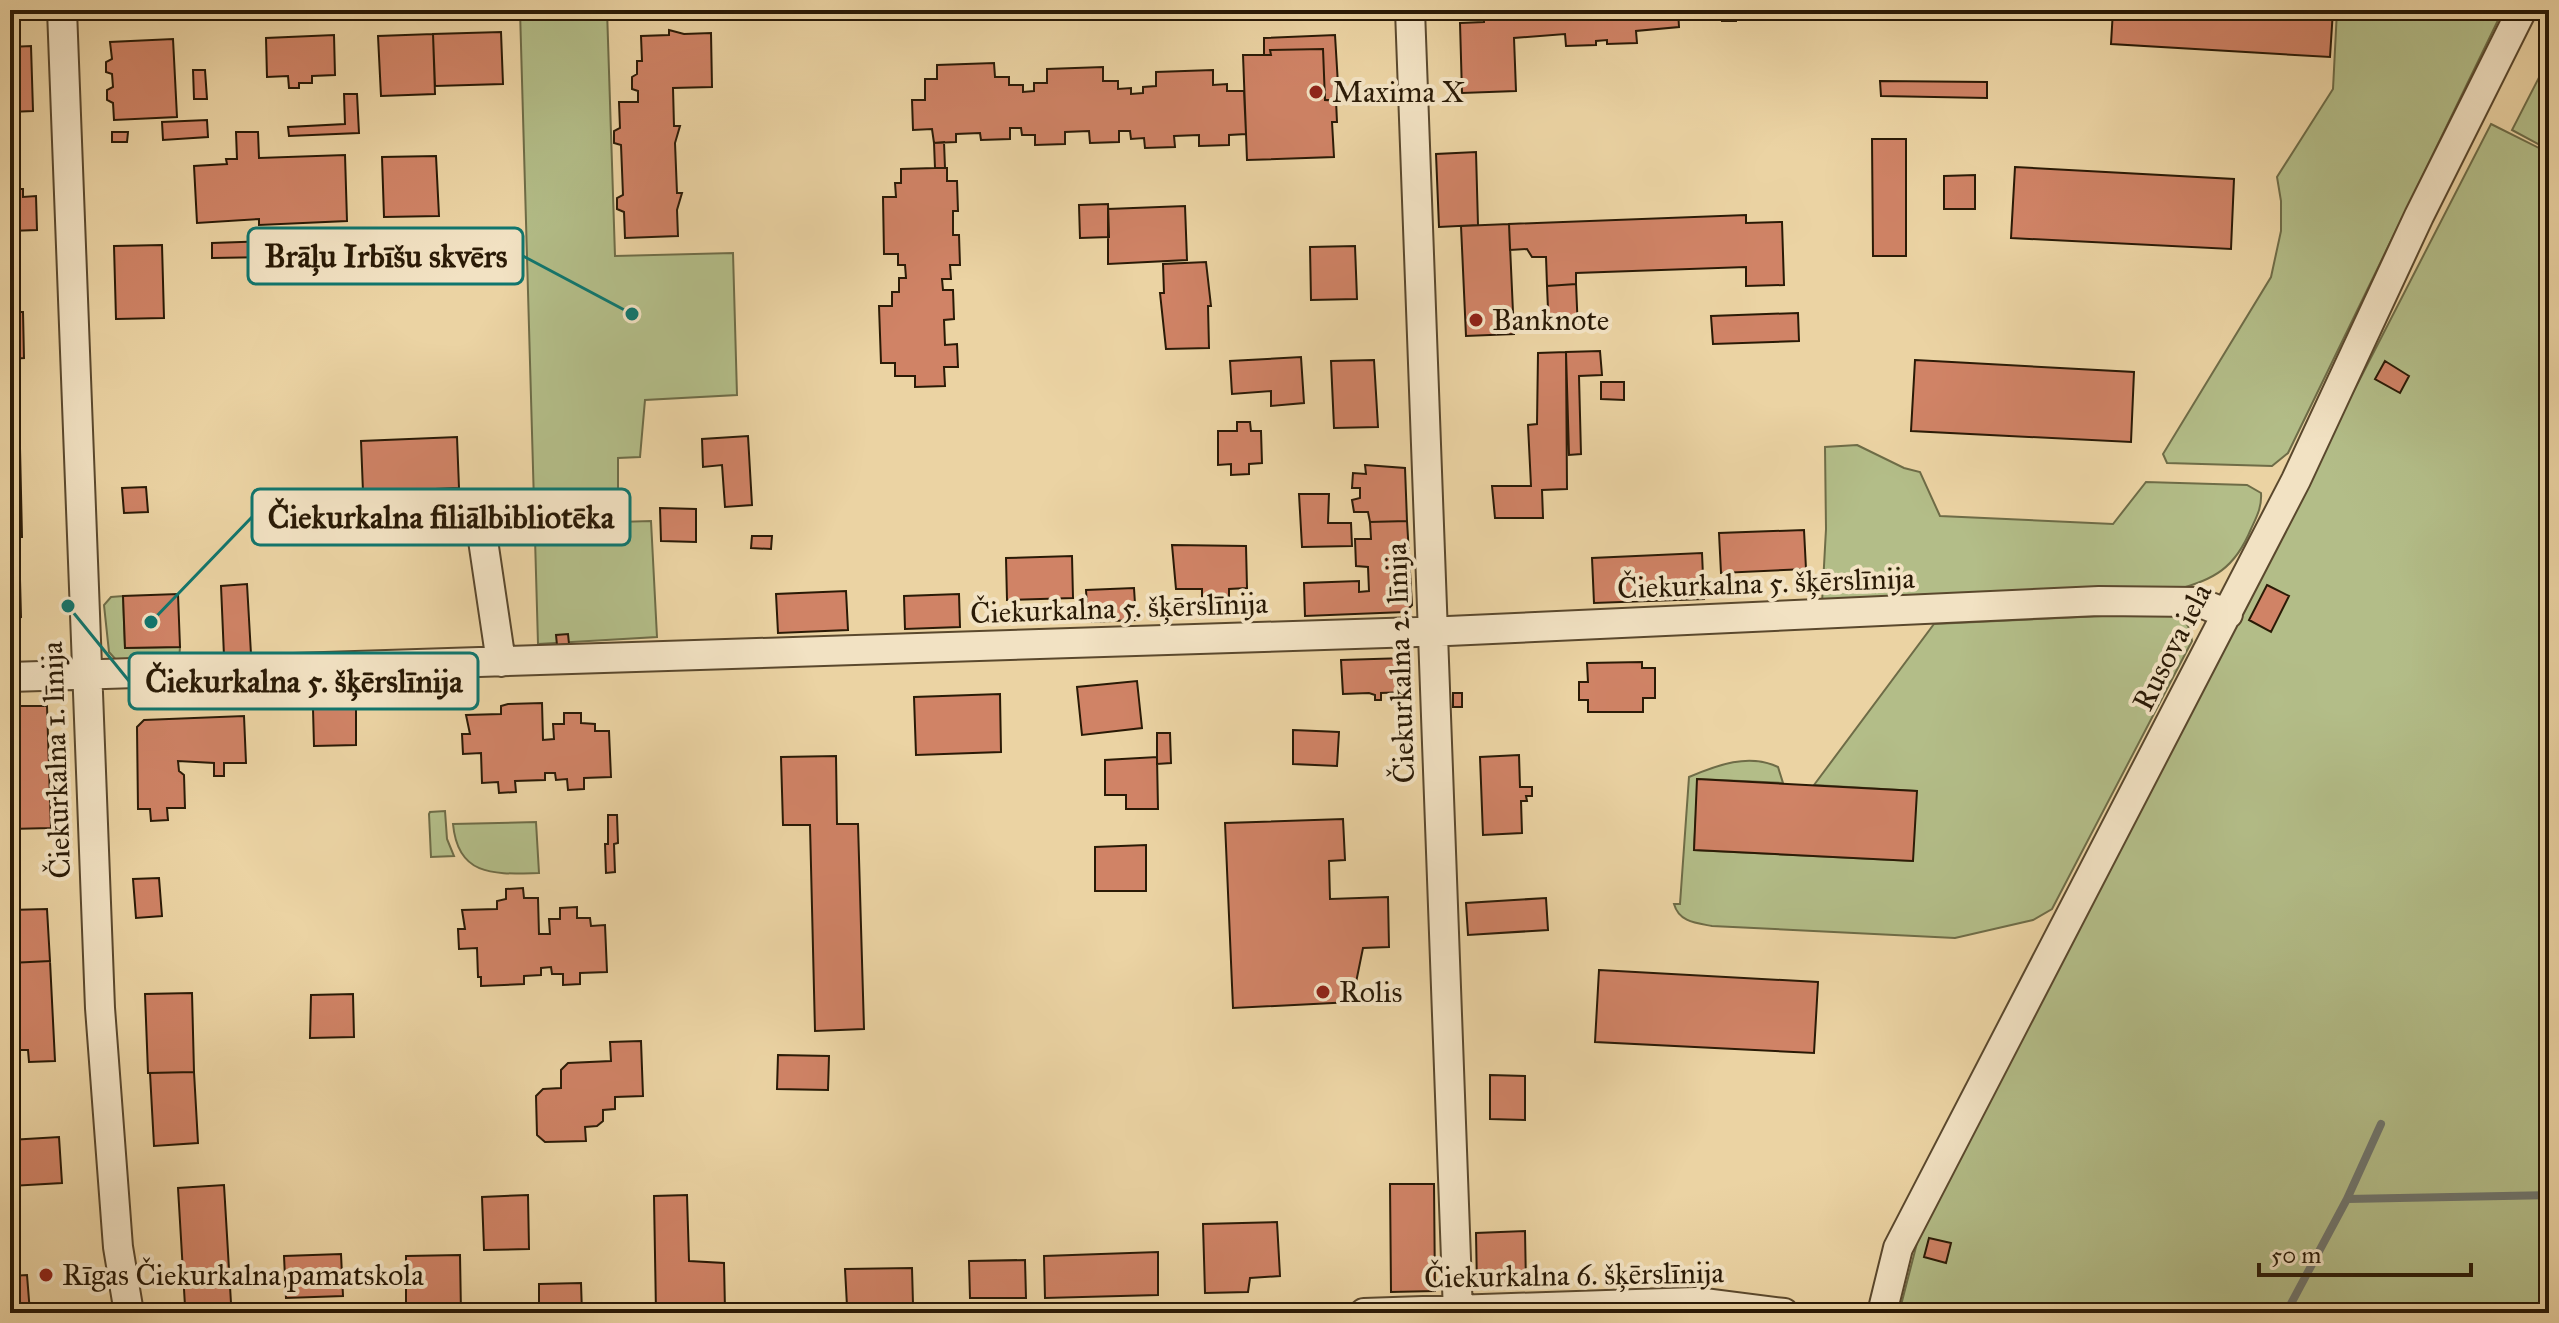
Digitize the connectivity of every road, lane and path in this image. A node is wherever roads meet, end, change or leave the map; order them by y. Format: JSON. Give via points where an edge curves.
{"nodes":[{"id":1,"x":62,"y":10,"type":"edge"},
{"id":2,"x":1410,"y":10,"type":"edge"},
{"id":3,"x":2522,"y":10,"type":"edge"},
{"id":4,"x":399,"y":509,"type":"dead end"},
{"id":5,"x":2228,"y":614,"type":"junction"},
{"id":6,"x":1432,"y":631,"type":"junction"},
{"id":7,"x":501,"y":662,"type":"junction"},
{"id":8,"x":87,"y":675,"type":"junction"},
{"id":9,"x":10,"y":677,"type":"edge"},
{"id":10,"x":1458,"y":1311,"type":"edge"},
{"id":11,"x":129,"y":1313,"type":"edge"},
{"id":12,"x":1364,"y":1313,"type":"edge"},
{"id":13,"x":1784,"y":1313,"type":"edge"},
{"id":14,"x":1882,"y":1313,"type":"edge"}],
"edges":[{"from":1,"to":8,"type":"street","name":"Čiekurkalna 1. līnija"},
{"from":2,"to":6,"type":"street","name":"Čiekurkalna 2. līnija"},
{"from":3,"to":5,"type":"street","name":"Rusova iela"},
{"from":4,"to":7,"type":"street","via":[[456,505],[480,520]]},
{"from":5,"to":6,"type":"street","name":"Čiekurkalna 5. šķērslīnija","via":[[2198,602],[2099,601]]},
{"from":5,"to":14,"type":"street","name":"Rusova iela","via":[[1898,1248]]},
{"from":6,"to":7,"type":"street","name":"Čiekurkalna 5. šķērslīnija"},
{"from":6,"to":10,"type":"street","name":"Čiekurkalna 2. līnija"},
{"from":7,"to":8,"type":"street","name":"Čiekurkalna 5. šķērslīnija"},
{"from":8,"to":9,"type":"street","name":"Čiekurkalna 5. šķērslīnija"},
{"from":8,"to":11,"type":"street","name":"Čiekurkalna 1. līnija","via":[[102,1047],[118,1247]]},
{"from":10,"to":12,"type":"street","name":"Čiekurkalna 6. šķērslīnija"},
{"from":10,"to":13,"type":"street","name":"Čiekurkalna 6. šķērslīnija","via":[[1696,1302]]}]}
